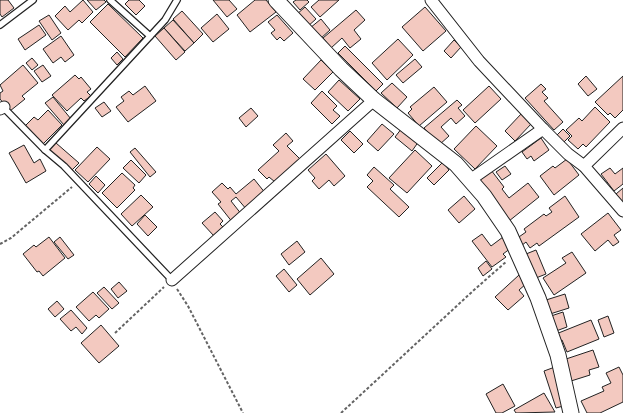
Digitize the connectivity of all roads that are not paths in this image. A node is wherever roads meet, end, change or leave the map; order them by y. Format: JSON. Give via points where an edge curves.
{"nodes":[{"id":1,"x":33,"y":0,"type":"edge"},
{"id":2,"x":110,"y":0,"type":"edge"},
{"id":3,"x":176,"y":0,"type":"edge"},
{"id":4,"x":276,"y":0,"type":"edge"},
{"id":5,"x":431,"y":0,"type":"edge"},
{"id":6,"x":0,"y":25,"type":"edge"},
{"id":7,"x":150,"y":36,"type":"junction"},
{"id":8,"x":374,"y":100,"type":"junction"},
{"id":9,"x":1,"y":107,"type":"edge"},
{"id":10,"x":623,"y":128,"type":"edge"},
{"id":11,"x":543,"y":129,"type":"junction"},
{"id":12,"x":45,"y":150,"type":"junction"},
{"id":13,"x":584,"y":166,"type":"junction"},
{"id":14,"x":470,"y":180,"type":"junction"},
{"id":15,"x":623,"y":212,"type":"edge"},
{"id":16,"x":172,"y":280,"type":"joint"},
{"id":17,"x":571,"y":413,"type":"edge"}],
"edges":[{"from":1,"to":6,"type":"lane"},
{"from":2,"to":7,"type":"lane"},
{"from":3,"to":7,"type":"lane","via":[[165,20]]},
{"from":4,"to":8,"type":"street"},
{"from":5,"to":11,"type":"street","via":[[479,61]]},
{"from":7,"to":12,"type":"lane"},
{"from":8,"to":14,"type":"street","via":[[456,164]]},
{"from":8,"to":16,"type":"street"},
{"from":9,"to":12,"type":"lane"},
{"from":10,"to":13,"type":"street"},
{"from":11,"to":13,"type":"street"},
{"from":11,"to":14,"type":"street"},
{"from":12,"to":16,"type":"lane","via":[[79,181]]},
{"from":13,"to":15,"type":"street"},
{"from":14,"to":17,"type":"street","via":[[508,231],[538,298],[558,354]]}]}
